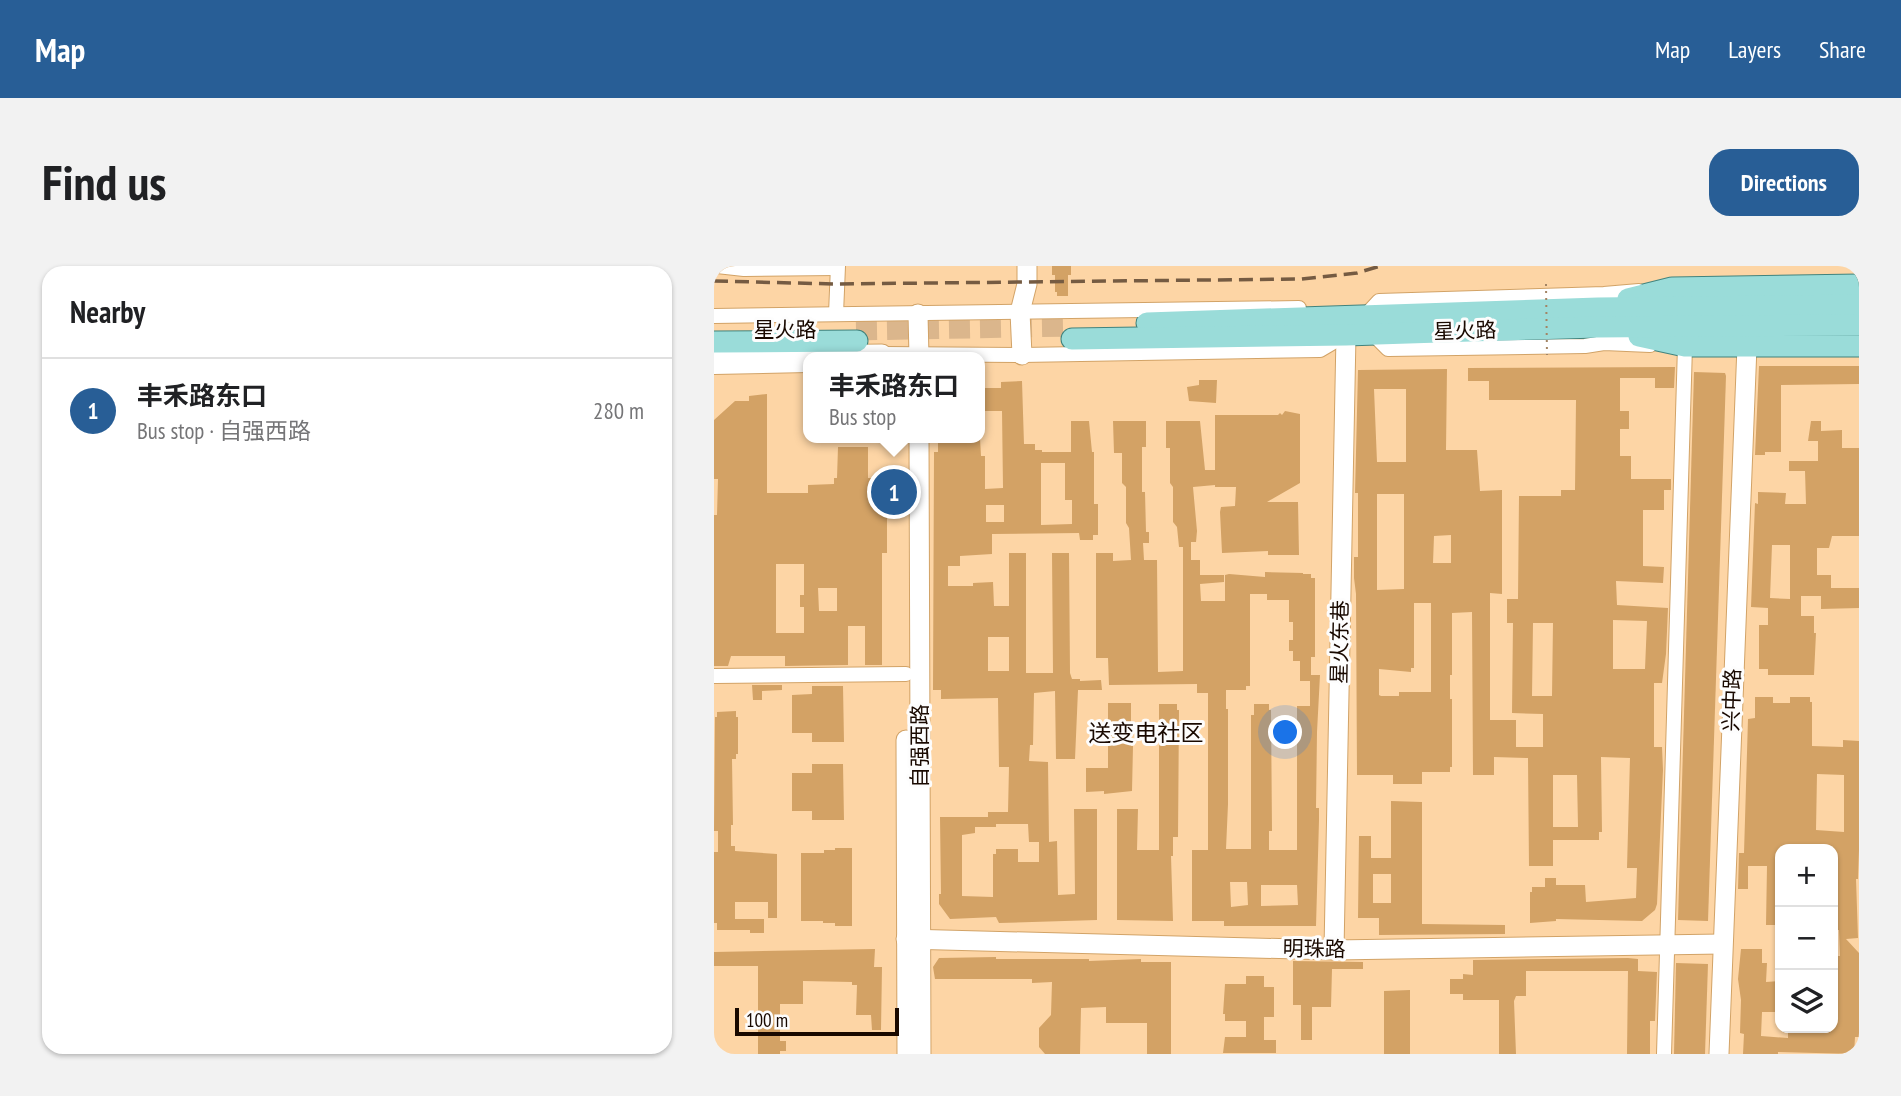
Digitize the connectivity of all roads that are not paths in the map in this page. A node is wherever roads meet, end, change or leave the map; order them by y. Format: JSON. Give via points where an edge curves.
{"nodes":[{"id":1,"x":717,"y":266,"type":"edge"},
{"id":2,"x":1027,"y":266,"type":"edge"},
{"id":3,"x":837,"y":267,"type":"edge"},
{"id":4,"x":1859,"y":285,"type":"edge"},
{"id":5,"x":1672,"y":288,"type":"junction"},
{"id":6,"x":1859,"y":305,"type":"edge"},
{"id":7,"x":1020,"y":312,"type":"junction"},
{"id":8,"x":836,"y":314,"type":"junction"},
{"id":9,"x":912,"y":314,"type":"junction"},
{"id":10,"x":714,"y":316,"type":"edge"},
{"id":11,"x":1597,"y":317,"type":"junction"},
{"id":12,"x":1859,"y":325,"type":"edge"},
{"id":13,"x":1357,"y":326,"type":"junction"},
{"id":14,"x":714,"y":331,"type":"edge"},
{"id":15,"x":1072,"y":332,"type":"tunnel mouth"},
{"id":16,"x":714,"y":342,"type":"edge"},
{"id":17,"x":1685,"y":346,"type":"junction"},
{"id":18,"x":1747,"y":346,"type":"junction"},
{"id":19,"x":1859,"y":346,"type":"edge"},
{"id":20,"x":913,"y":352,"type":"edge"},
{"id":21,"x":985,"y":355,"type":"edge"},
{"id":22,"x":1021,"y":355,"type":"junction"},
{"id":23,"x":714,"y":356,"type":"edge"},
{"id":24,"x":803,"y":356,"type":"edge"},
{"id":25,"x":803,"y":365,"type":"edge"},
{"id":26,"x":714,"y":367,"type":"edge"},
{"id":27,"x":906,"y":443,"type":"edge"},
{"id":28,"x":919,"y":443,"type":"edge"},
{"id":29,"x":906,"y":674,"type":"junction"},
{"id":30,"x":714,"y":676,"type":"edge"},
{"id":31,"x":913,"y":939,"type":"junction"},
{"id":32,"x":1669,"y":944,"type":"junction"},
{"id":33,"x":1722,"y":944,"type":"junction"},
{"id":34,"x":1334,"y":950,"type":"junction"},
{"id":35,"x":907,"y":1054,"type":"edge"},
{"id":36,"x":921,"y":1054,"type":"edge"},
{"id":37,"x":1664,"y":1054,"type":"edge"},
{"id":38,"x":1719,"y":1054,"type":"edge"}],
"edges":[{"from":1,"to":3,"type":"street"},
{"from":2,"to":7,"type":"street"},
{"from":3,"to":8,"type":"street"},
{"from":4,"to":5,"type":"main road"},
{"from":5,"to":11,"type":"main road"},
{"from":5,"to":13,"type":"street","via":[[1380,301]]},
{"from":6,"to":11,"type":"main road","name":"星火路"},
{"from":7,"to":9,"type":"street"},
{"from":7,"to":13,"type":"street","via":[[1319,307]]},
{"from":7,"to":22,"type":"street"},
{"from":8,"to":9,"type":"street"},
{"from":8,"to":10,"type":"street"},
{"from":9,"to":20,"type":"street"},
{"from":11,"to":12,"type":"main road","name":"星火路"},
{"from":11,"to":13,"type":"main road","name":"星火路"},
{"from":11,"to":17,"type":"main road"},
{"from":13,"to":15,"type":"main road","name":"星火路"},
{"from":13,"to":17,"type":"street","via":[[1388,349],[1604,343]]},
{"from":13,"to":22,"type":"street","via":[[1320,350]]},
{"from":13,"to":34,"type":"street","name":"星火东巷"},
{"from":14,"to":16,"type":"main road","name":"星火路","via":[[857,335]]},
{"from":17,"to":18,"type":"main road"},
{"from":17,"to":32,"type":"street"},
{"from":18,"to":19,"type":"main road"},
{"from":18,"to":33,"type":"street","name":"兴中路"},
{"from":21,"to":22,"type":"street"},
{"from":23,"to":24,"type":"street"},
{"from":25,"to":26,"type":"street"},
{"from":27,"to":29,"type":"street","name":"自强西路"},
{"from":28,"to":31,"type":"street","name":"自强西路"},
{"from":29,"to":30,"type":"street"},
{"from":29,"to":31,"type":"street","name":"自强西路"},
{"from":31,"to":34,"type":"street","name":"明珠路"},
{"from":31,"to":35,"type":"street","name":"自强西路"},
{"from":31,"to":36,"type":"street","name":"自强西路"},
{"from":32,"to":33,"type":"street","name":"明珠路"},
{"from":32,"to":34,"type":"street","name":"明珠路"},
{"from":32,"to":37,"type":"street"},
{"from":33,"to":38,"type":"street","name":"兴中路"}]}
